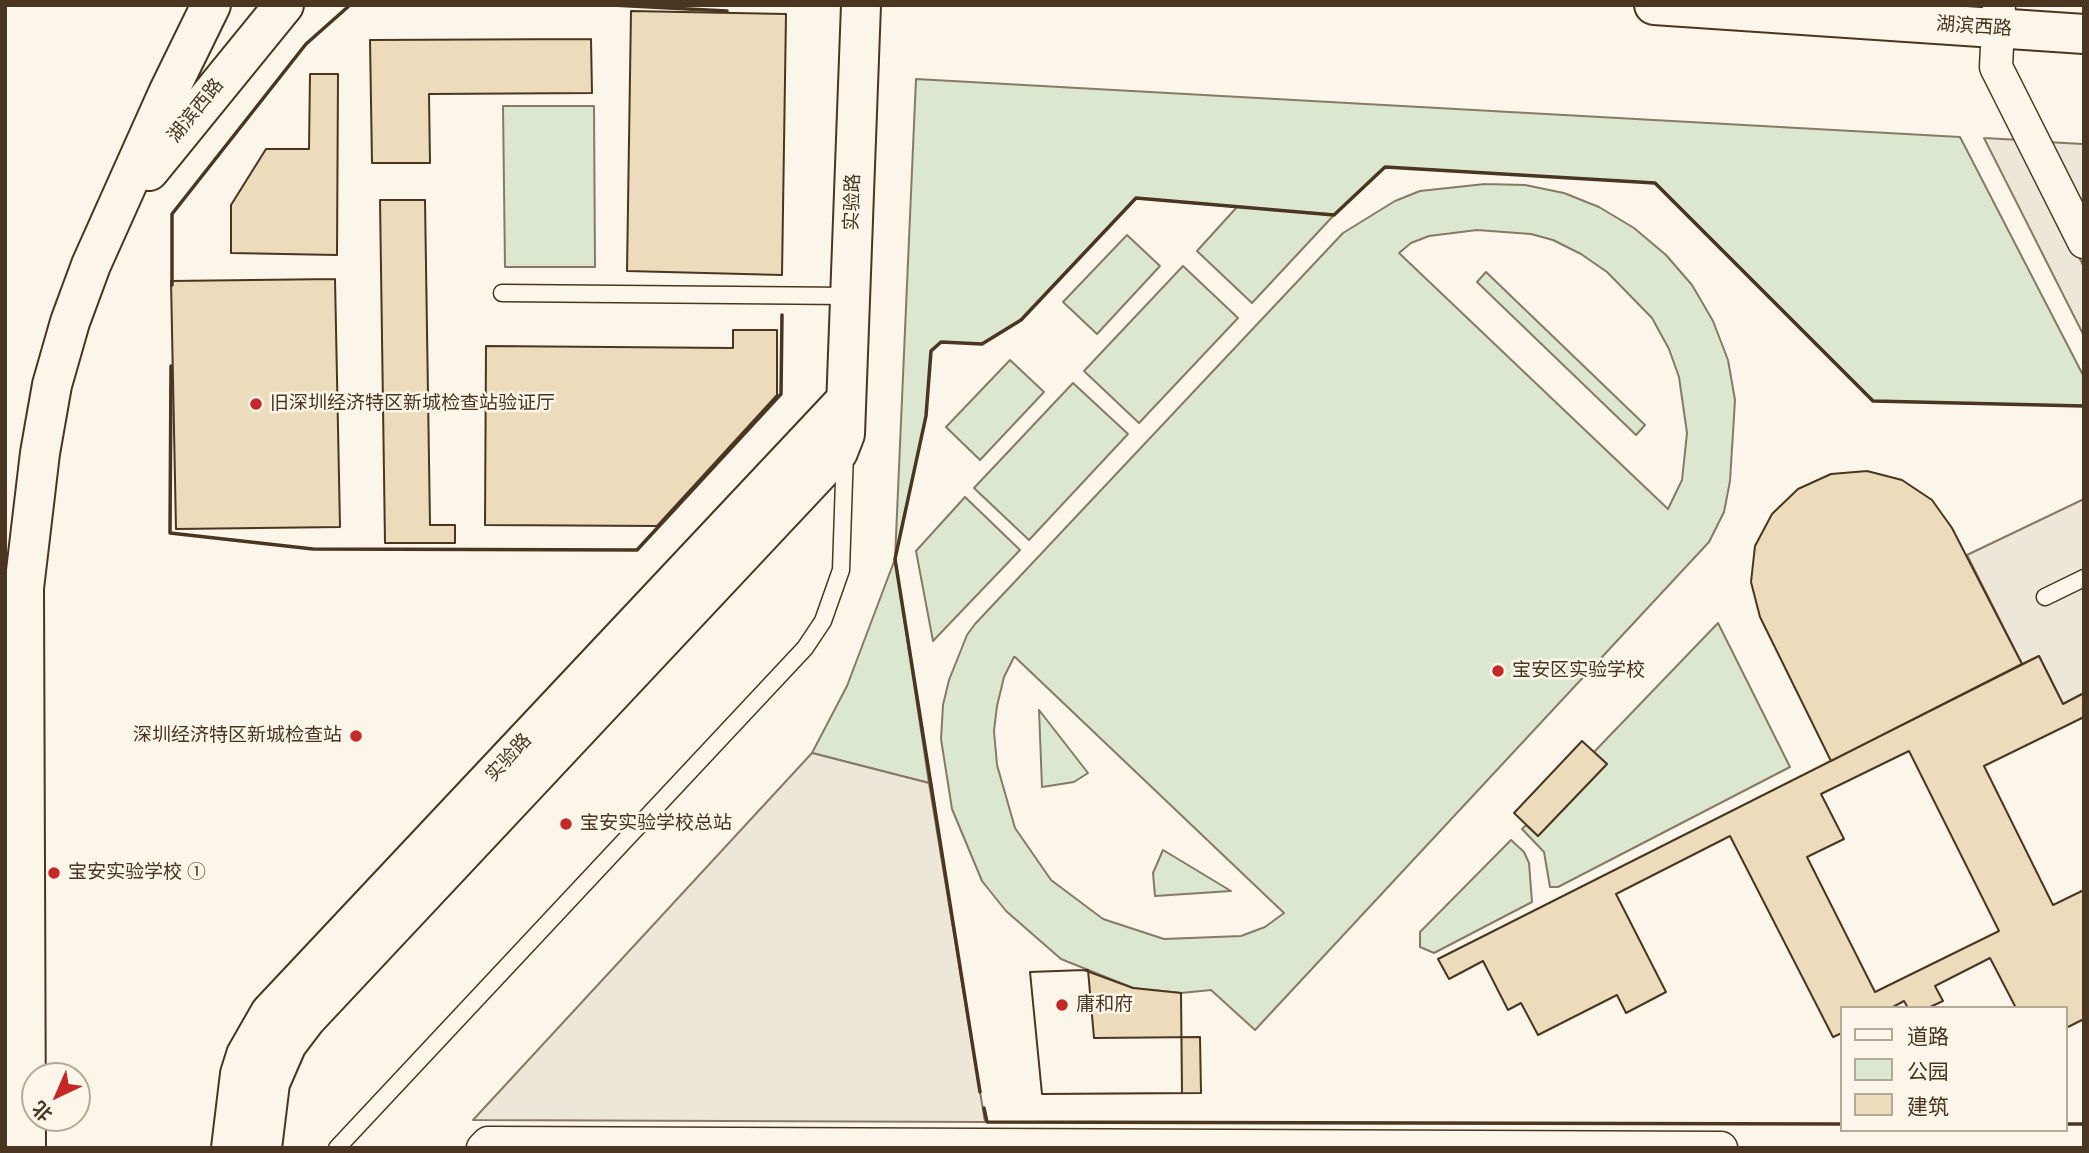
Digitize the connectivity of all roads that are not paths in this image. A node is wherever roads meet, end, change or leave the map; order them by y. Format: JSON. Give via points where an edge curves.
{"nodes":[{"id":1,"x":211,"y":5,"type":"edge"},
{"id":2,"x":284,"y":5,"type":"edge"},
{"id":3,"x":861,"y":5,"type":"edge"},
{"id":4,"x":1654,"y":5,"type":"edge"},
{"id":5,"x":1998,"y":17,"type":"edge"},
{"id":6,"x":2084,"y":34,"type":"edge"},
{"id":7,"x":112,"y":221,"type":"junction"},
{"id":8,"x":2084,"y":242,"type":"edge"},
{"id":9,"x":502,"y":293,"type":"dead end"},
{"id":10,"x":849,"y":296,"type":"junction"},
{"id":11,"x":845,"y":417,"type":"junction"},
{"id":12,"x":2084,"y":578,"type":"edge"},
{"id":13,"x":2045,"y":597,"type":"dead end"},
{"id":14,"x":26,"y":1148,"type":"edge"},
{"id":15,"x":231,"y":1148,"type":"edge"},
{"id":16,"x":262,"y":1148,"type":"edge"},
{"id":17,"x":337,"y":1148,"type":"edge"},
{"id":18,"x":483,"y":1148,"type":"edge"},
{"id":19,"x":1721,"y":1148,"type":"edge"}],
"edges":[{"from":1,"to":7,"type":"street","via":[[152,125]]},
{"from":2,"to":7,"type":"street","name":"湖滨西路"},
{"from":3,"to":10,"type":"street","name":"实验路"},
{"from":4,"to":5,"type":"street","name":"湖滨西路"},
{"from":5,"to":6,"type":"street","name":"湖滨西路"},
{"from":5,"to":8,"type":"street","via":[[1996,67]]},
{"from":7,"to":14,"type":"street","via":[[70,322],[52,385],[24,588]]},
{"from":9,"to":10,"type":"lane"},
{"from":10,"to":11,"type":"street","name":"实验路"},
{"from":11,"to":15,"type":"street","name":"实验路","via":[[271,1013],[240,1074]]},
{"from":11,"to":16,"type":"street","name":"实验路","via":[[838,452],[825,468],[306,1020],[287,1044],[270,1083]]},
{"from":11,"to":17,"type":"lane","via":[[841,570],[823,621],[805,648]]},
{"from":12,"to":13,"type":"lane"},
{"from":18,"to":19,"type":"street","via":[[488,1143]]}]}
